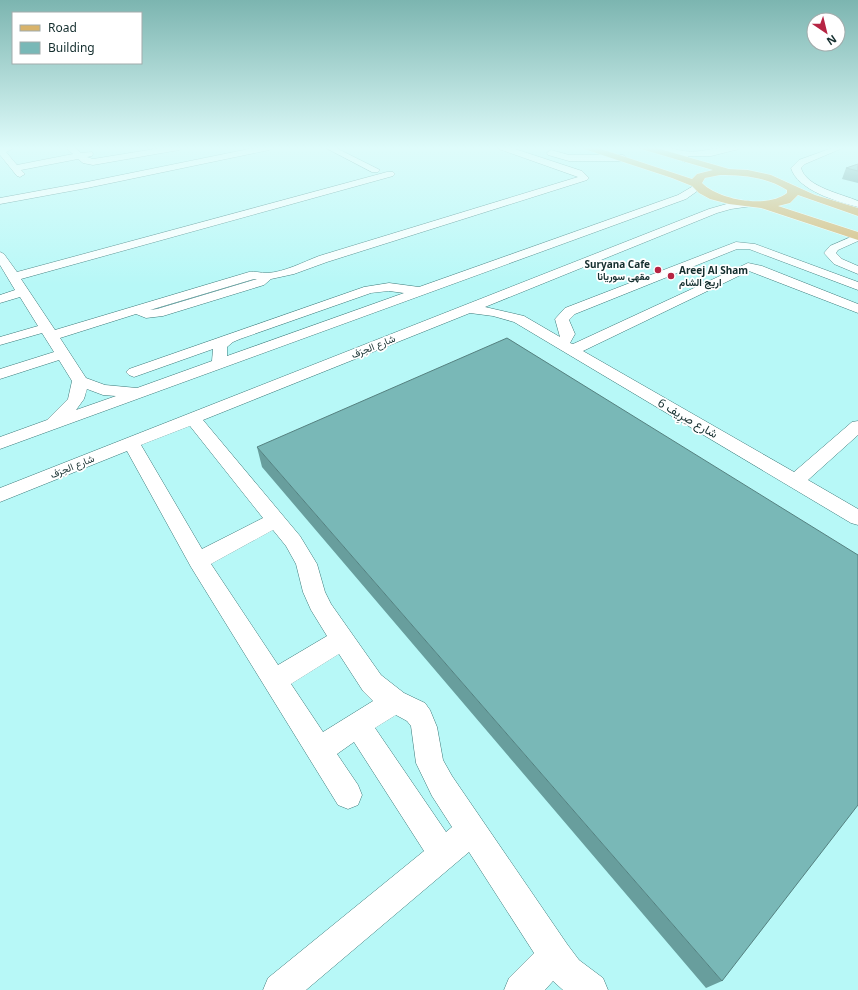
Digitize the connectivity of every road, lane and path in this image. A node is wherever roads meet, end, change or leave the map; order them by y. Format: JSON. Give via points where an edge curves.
{"nodes":[{"id":1,"x":45,"y":193,"type":"edge"},
{"id":2,"x":319,"y":193,"type":"edge"},
{"id":3,"x":535,"y":193,"type":"edge"},
{"id":4,"x":687,"y":193,"type":"edge"},
{"id":5,"x":705,"y":193,"type":"edge"},
{"id":6,"x":793,"y":193,"type":"edge"},
{"id":7,"x":803,"y":193,"type":"edge"},
{"id":8,"x":831,"y":193,"type":"edge"},
{"id":9,"x":0,"y":201,"type":"edge"},
{"id":10,"x":754,"y":204,"type":"junction"},
{"id":11,"x":858,"y":204,"type":"edge"},
{"id":12,"x":833,"y":205,"type":"junction"},
{"id":13,"x":858,"y":208,"type":"edge"},
{"id":14,"x":858,"y":212,"type":"edge"},
{"id":15,"x":858,"y":236,"type":"edge"},
{"id":16,"x":770,"y":254,"type":"junction"},
{"id":17,"x":0,"y":256,"type":"edge"},
{"id":18,"x":832,"y":256,"type":"junction"},
{"id":19,"x":858,"y":270,"type":"edge"},
{"id":20,"x":13,"y":276,"type":"junction"},
{"id":21,"x":858,"y":286,"type":"edge"},
{"id":22,"x":421,"y":291,"type":"junction"},
{"id":23,"x":23,"y":292,"type":"junction"},
{"id":24,"x":508,"y":293,"type":"junction"},
{"id":25,"x":0,"y":298,"type":"edge"},
{"id":26,"x":467,"y":309,"type":"junction"},
{"id":27,"x":858,"y":309,"type":"edge"},
{"id":28,"x":519,"y":319,"type":"junction"},
{"id":29,"x":48,"y":332,"type":"junction"},
{"id":30,"x":228,"y":339,"type":"junction"},
{"id":31,"x":0,"y":341,"type":"edge"},
{"id":32,"x":567,"y":347,"type":"junction"},
{"id":33,"x":201,"y":350,"type":"junction"},
{"id":34,"x":62,"y":354,"type":"junction"},
{"id":35,"x":219,"y":359,"type":"junction"},
{"id":36,"x":0,"y":374,"type":"edge"},
{"id":37,"x":137,"y":377,"type":"junction"},
{"id":38,"x":80,"y":381,"type":"junction"},
{"id":39,"x":192,"y":418,"type":"junction"},
{"id":40,"x":42,"y":428,"type":"junction"},
{"id":41,"x":854,"y":435,"type":"edge"},
{"id":42,"x":0,"y":443,"type":"edge"},
{"id":43,"x":130,"y":443,"type":"junction"},
{"id":44,"x":796,"y":481,"type":"junction"},
{"id":45,"x":0,"y":494,"type":"edge"},
{"id":46,"x":858,"y":518,"type":"edge"},
{"id":47,"x":276,"y":520,"type":"junction"},
{"id":48,"x":198,"y":561,"type":"junction"},
{"id":49,"x":343,"y":639,"type":"junction"},
{"id":50,"x":274,"y":681,"type":"junction"},
{"id":51,"x":395,"y":701,"type":"junction"},
{"id":52,"x":358,"y":725,"type":"junction"},
{"id":53,"x":318,"y":750,"type":"junction"},
{"id":54,"x":348,"y":796,"type":"dead end"},
{"id":55,"x":471,"y":831,"type":"junction"},
{"id":56,"x":443,"y":854,"type":"junction"},
{"id":57,"x":554,"y":956,"type":"junction"},
{"id":58,"x":280,"y":990,"type":"edge"},
{"id":59,"x":521,"y":990,"type":"edge"},
{"id":60,"x":591,"y":990,"type":"edge"}],
"edges":[{"from":1,"to":9,"type":"street"},
{"from":2,"to":20,"type":"street"},
{"from":3,"to":29,"type":"street","via":[[290,271],[265,277],[253,275]]},
{"from":4,"to":22,"type":"street"},
{"from":5,"to":10,"type":"main road","via":[[716,198]]},
{"from":6,"to":10,"type":"main road","via":[[791,198],[784,202]]},
{"from":7,"to":12,"type":"main road"},
{"from":8,"to":11,"type":"street"},
{"from":10,"to":15,"type":"main road","via":[[788,212]]},
{"from":10,"to":24,"type":"street","name":"شارع الحِرَف","via":[[730,206],[713,211]]},
{"from":12,"to":13,"type":"street"},
{"from":12,"to":14,"type":"main road"},
{"from":15,"to":18,"type":"street","via":[[834,248],[830,253]]},
{"from":16,"to":18,"type":"street","via":[[782,253],[808,258]]},
{"from":16,"to":21,"type":"street"},
{"from":16,"to":32,"type":"street","via":[[747,245],[733,245],[570,311],[562,319],[568,335]]},
{"from":17,"to":20,"type":"street"},
{"from":18,"to":19,"type":"street"},
{"from":20,"to":23,"type":"street"},
{"from":22,"to":30,"type":"street","via":[[389,287],[369,290]]},
{"from":22,"to":35,"type":"street"},
{"from":23,"to":25,"type":"street"},
{"from":23,"to":29,"type":"street"},
{"from":24,"to":26,"type":"street","name":"شارع الحِرَف"},
{"from":24,"to":28,"type":"street","name":"شارع صِرِيف 6","via":[[510,308]]},
{"from":26,"to":28,"type":"street","name":"شارع صِرِيف 6","via":[[494,312]]},
{"from":26,"to":39,"type":"street","name":"شارع الحِرَف"},
{"from":27,"to":32,"type":"street","via":[[748,267]]},
{"from":28,"to":32,"type":"street","name":"شارع صِرِيف 6"},
{"from":29,"to":31,"type":"street"},
{"from":29,"to":34,"type":"street"},
{"from":30,"to":33,"type":"street","via":[[207,345]]},
{"from":30,"to":35,"type":"street","via":[[220,346]]},
{"from":32,"to":44,"type":"street","name":"شارع صِرِيف 6"},
{"from":33,"to":35,"type":"street"},
{"from":33,"to":37,"type":"street"},
{"from":34,"to":36,"type":"street"},
{"from":34,"to":38,"type":"street"},
{"from":35,"to":37,"type":"street"},
{"from":37,"to":38,"type":"street","via":[[113,391],[94,388]]},
{"from":37,"to":40,"type":"street"},
{"from":38,"to":40,"type":"street","via":[[79,394],[75,400],[62,414]]},
{"from":39,"to":43,"type":"street","name":"شارع الحِرَف"},
{"from":39,"to":47,"type":"street"},
{"from":40,"to":42,"type":"street"},
{"from":41,"to":44,"type":"street"},
{"from":43,"to":45,"type":"street","name":"شارع الحِرَف"},
{"from":43,"to":48,"type":"street"},
{"from":44,"to":46,"type":"street","name":"شارع صِرِيف 6"},
{"from":47,"to":48,"type":"street"},
{"from":47,"to":49,"type":"street","via":[[300,552],[322,610]]},
{"from":48,"to":50,"type":"street"},
{"from":49,"to":50,"type":"street"},
{"from":49,"to":51,"type":"street","via":[[372,683]]},
{"from":50,"to":53,"type":"street"},
{"from":51,"to":52,"type":"street"},
{"from":51,"to":55,"type":"street","via":[[416,712],[421,719],[435,775]]},
{"from":52,"to":53,"type":"street"},
{"from":52,"to":56,"type":"street"},
{"from":53,"to":54,"type":"street"},
{"from":55,"to":56,"type":"street"},
{"from":55,"to":57,"type":"street"},
{"from":56,"to":58,"type":"street"},
{"from":57,"to":59,"type":"street"},
{"from":57,"to":60,"type":"street","via":[[567,972]]}]}
